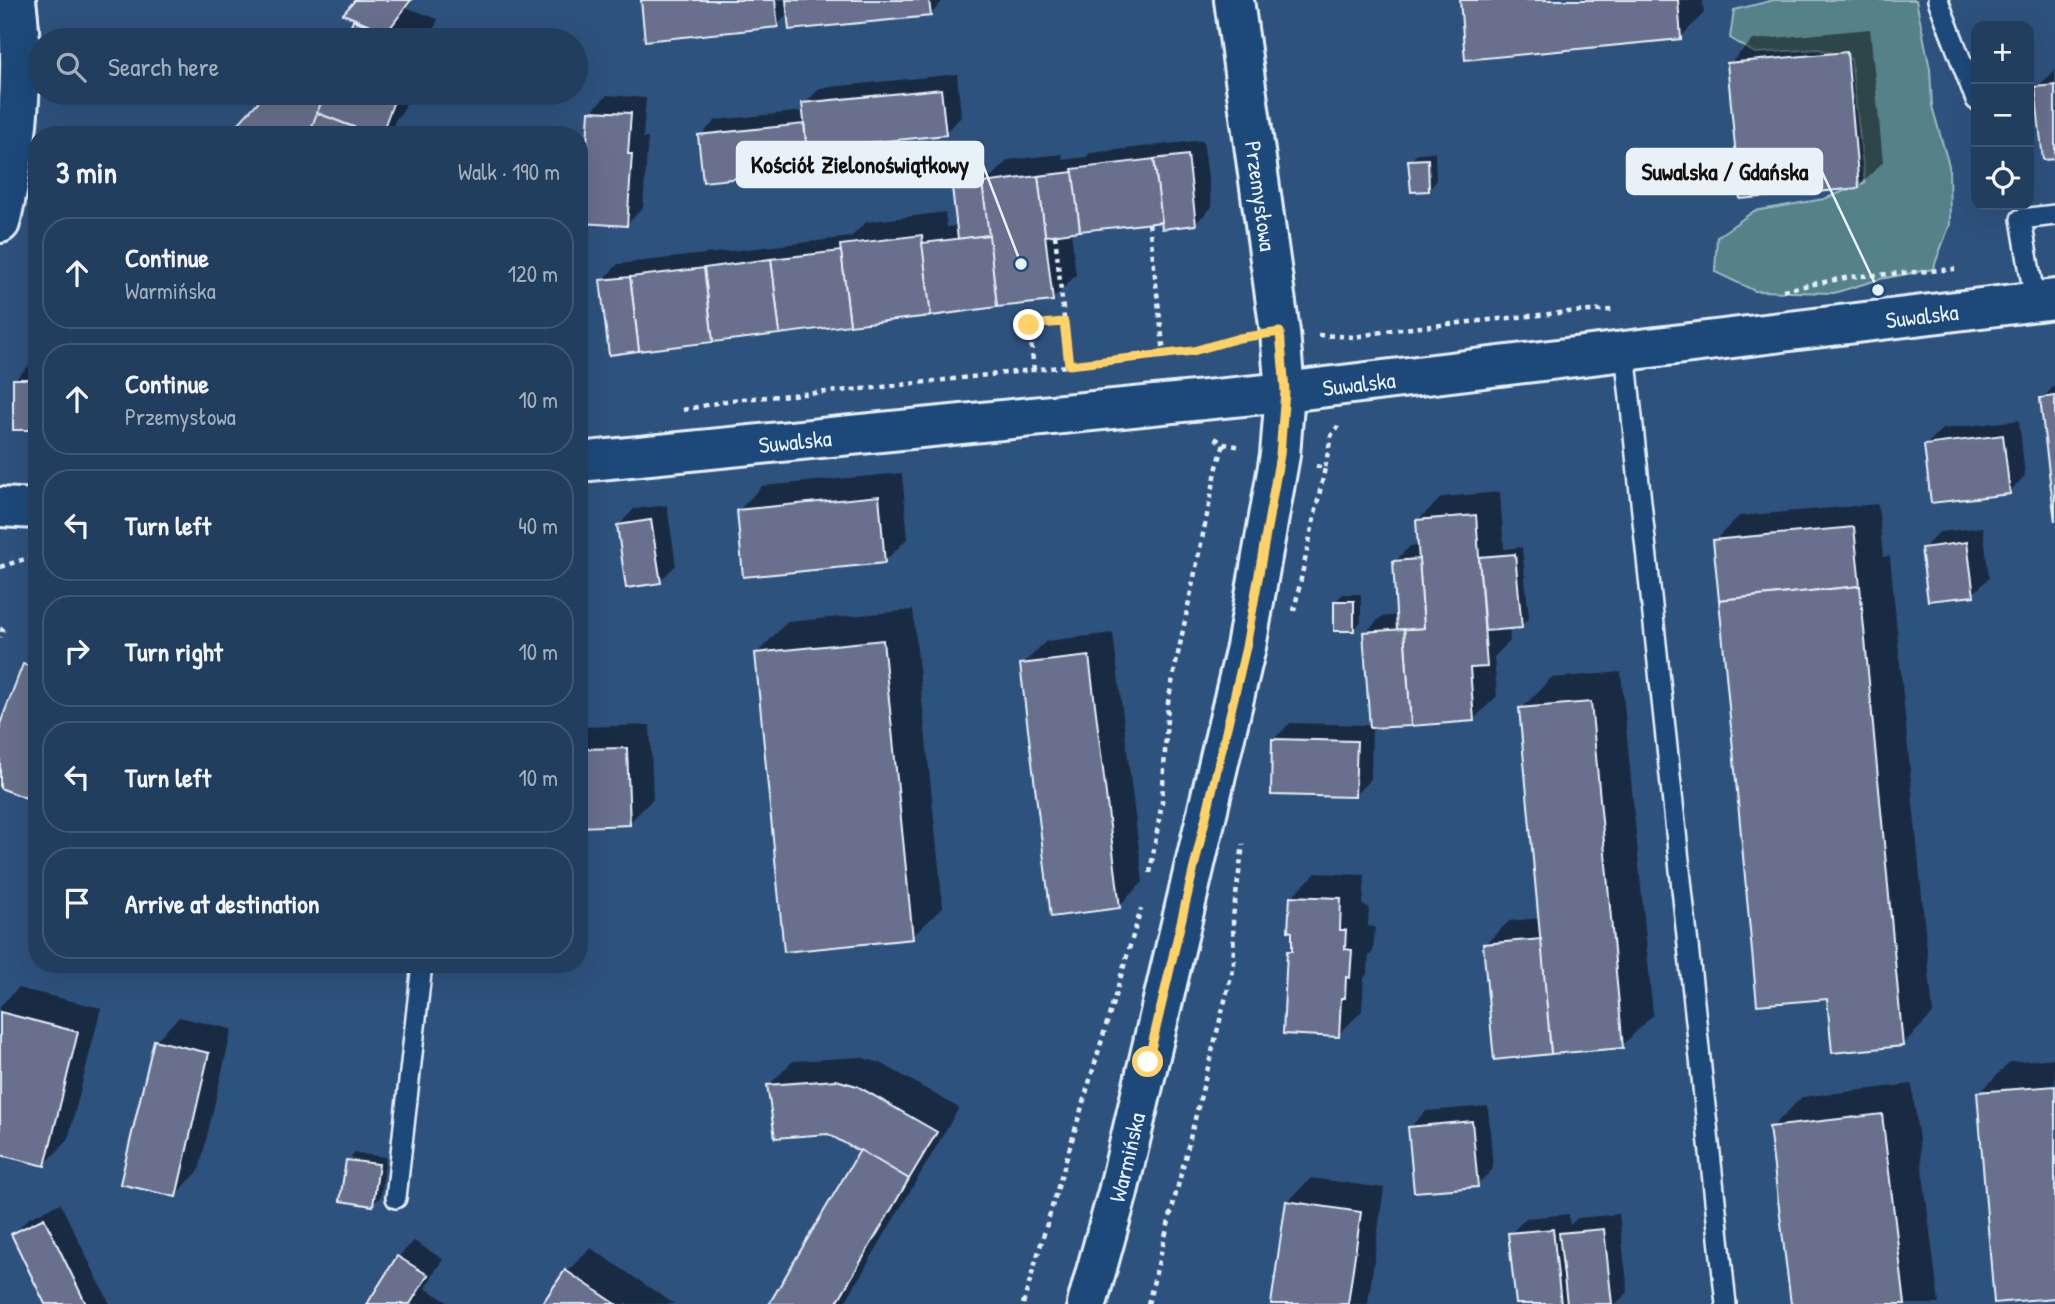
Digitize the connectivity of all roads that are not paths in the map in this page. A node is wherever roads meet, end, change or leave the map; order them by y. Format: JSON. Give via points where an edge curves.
{"nodes":[{"id":1,"x":16,"y":0,"type":"edge"},
{"id":2,"x":1234,"y":0,"type":"edge"},
{"id":3,"x":1938,"y":0,"type":"edge"},
{"id":4,"x":1971,"y":87,"type":"edge"},
{"id":5,"x":2018,"y":212,"type":"edge"},
{"id":6,"x":2055,"y":215,"type":"edge"},
{"id":7,"x":0,"y":223,"type":"edge"},
{"id":8,"x":2045,"y":300,"type":"edge"},
{"id":9,"x":1625,"y":351,"type":"junction"},
{"id":10,"x":1285,"y":391,"type":"junction"},
{"id":11,"x":588,"y":461,"type":"edge"},
{"id":12,"x":0,"y":507,"type":"edge"},
{"id":13,"x":28,"y":509,"type":"edge"},
{"id":14,"x":421,"y":973,"type":"edge"},
{"id":15,"x":396,"y":1198,"type":"dead end"},
{"id":16,"x":1087,"y":1304,"type":"edge"},
{"id":17,"x":1726,"y":1304,"type":"edge"}],
"edges":[{"from":1,"to":7,"type":"street","via":[[19,90],[12,173]]},
{"from":2,"to":10,"type":"street","name":"Przemysłowa"},
{"from":3,"to":4,"type":"lane"},
{"from":5,"to":6,"type":"lane"},
{"from":5,"to":8,"type":"lane"},
{"from":8,"to":9,"type":"street","name":"Suwalska"},
{"from":9,"to":10,"type":"street","name":"Suwalska"},
{"from":9,"to":17,"type":"lane"},
{"from":10,"to":11,"type":"street","name":"Suwalska"},
{"from":10,"to":16,"type":"street","name":"Warmińska","via":[[1280,455],[1246,647],[1118,1192]]},
{"from":12,"to":13,"type":"street"},
{"from":14,"to":15,"type":"lane"}]}
